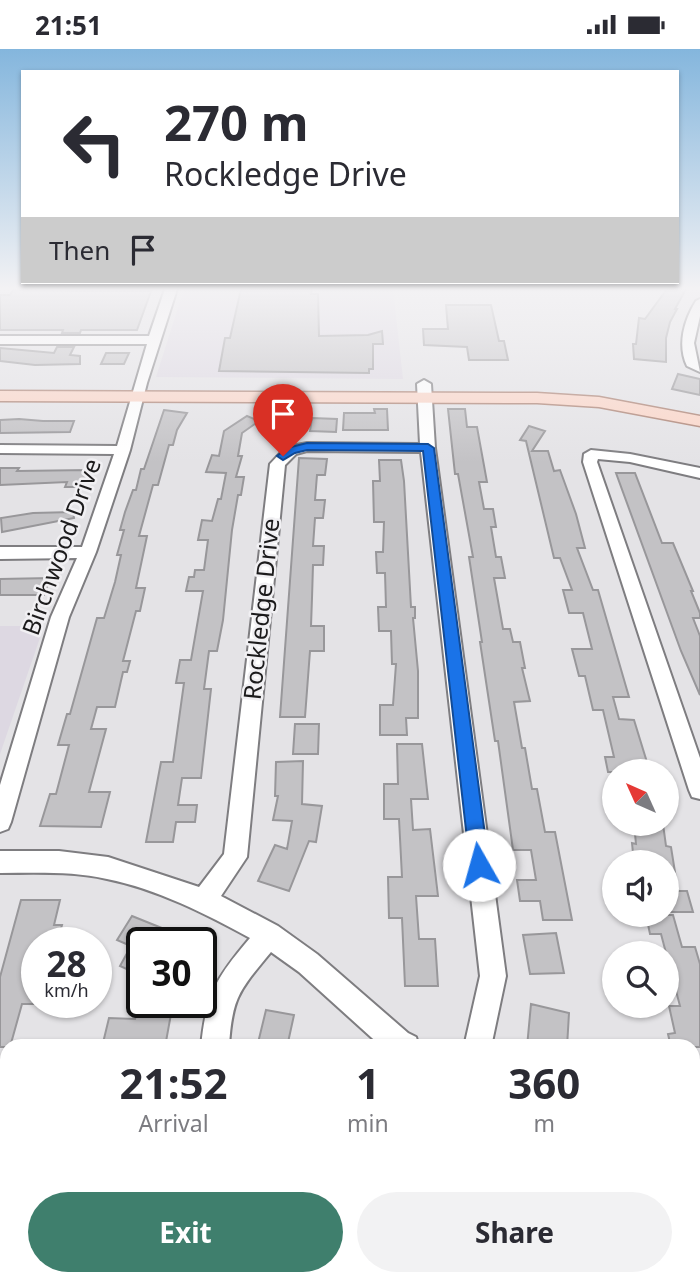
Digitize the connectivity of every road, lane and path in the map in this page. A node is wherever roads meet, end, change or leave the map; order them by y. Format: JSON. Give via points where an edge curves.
{"nodes":[{"id":1,"x":153,"y":347,"type":"edge"},
{"id":2,"x":690,"y":347,"type":"edge"},
{"id":3,"x":700,"y":368,"type":"edge"},
{"id":4,"x":0,"y":383,"type":"edge"},
{"id":5,"x":139,"y":390,"type":"junction"},
{"id":6,"x":425,"y":390,"type":"junction"},
{"id":7,"x":0,"y":396,"type":"edge"},
{"id":8,"x":700,"y":408,"type":"edge"},
{"id":9,"x":700,"y":421,"type":"edge"},
{"id":10,"x":428,"y":448,"type":"junction"},
{"id":11,"x":0,"y":449,"type":"edge"},
{"id":12,"x":122,"y":450,"type":"junction"},
{"id":13,"x":700,"y":473,"type":"edge"},
{"id":14,"x":88,"y":552,"type":"junction"},
{"id":15,"x":0,"y":553,"type":"edge"},
{"id":16,"x":700,"y":790,"type":"edge"},
{"id":17,"x":0,"y":822,"type":"edge"},
{"id":18,"x":0,"y":862,"type":"edge"},
{"id":19,"x":204,"y":900,"type":"junction"},
{"id":20,"x":269,"y":935,"type":"junction"},
{"id":21,"x":216,"y":1039,"type":"edge"},
{"id":22,"x":394,"y":1039,"type":"edge"},
{"id":23,"x":479,"y":1039,"type":"edge"}],
"edges":[{"from":1,"to":5,"type":"street","name":"Birchwood Drive"},
{"from":2,"to":3,"type":"street","via":[[690,361]]},
{"from":4,"to":5,"type":"main road"},
{"from":5,"to":6,"type":"main road"},
{"from":5,"to":7,"type":"main road"},
{"from":5,"to":12,"type":"street","name":"Birchwood Drive"},
{"from":6,"to":8,"type":"main road","via":[[571,387]]},
{"from":6,"to":9,"type":"main road","via":[[599,402]]},
{"from":6,"to":10,"type":"street"},
{"from":10,"to":19,"type":"street","name":"Rockledge Drive","via":[[307,447],[291,450],[278,464],[235,857]]},
{"from":10,"to":23,"type":"street","via":[[493,976]]},
{"from":11,"to":12,"type":"street"},
{"from":12,"to":14,"type":"street","name":"Birchwood Drive"},
{"from":13,"to":16,"type":"street","via":[[591,454]]},
{"from":14,"to":15,"type":"street"},
{"from":14,"to":17,"type":"street","name":"Birchwood Drive","via":[[60,617]]},
{"from":18,"to":19,"type":"street","via":[[108,868]]},
{"from":19,"to":20,"type":"street"},
{"from":20,"to":21,"type":"street","via":[[233,978],[218,1010]]},
{"from":20,"to":22,"type":"street","via":[[309,963]]}]}
